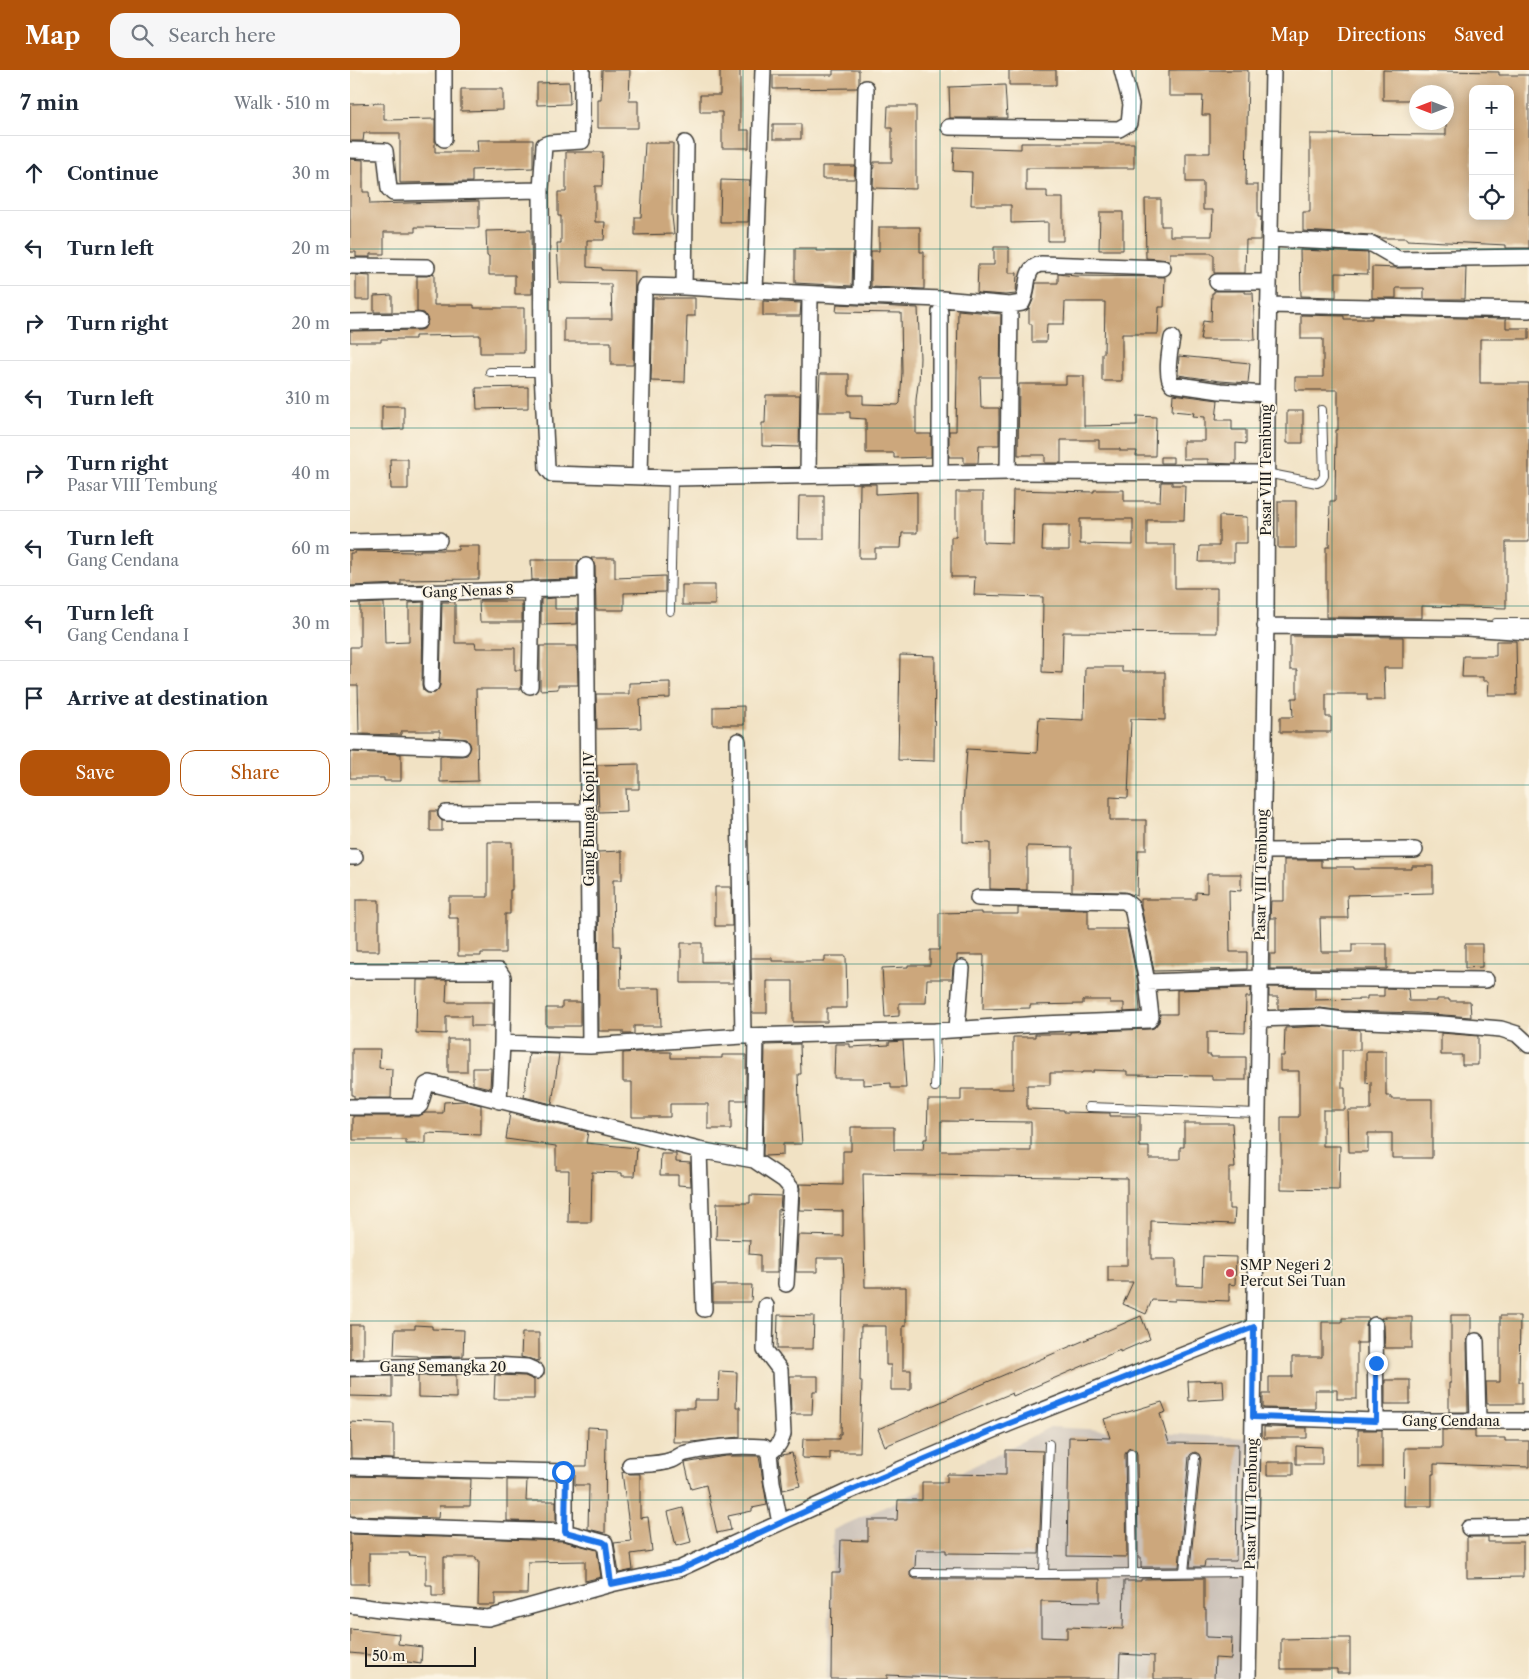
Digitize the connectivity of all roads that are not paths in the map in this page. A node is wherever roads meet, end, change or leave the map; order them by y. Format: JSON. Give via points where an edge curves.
{"nodes":[{"id":1,"x":444,"y":70,"type":"edge"},
{"id":2,"x":582,"y":70,"type":"edge"},
{"id":3,"x":763,"y":70,"type":"edge"},
{"id":4,"x":1122,"y":70,"type":"edge"},
{"id":5,"x":1273,"y":70,"type":"edge"},
{"id":6,"x":866,"y":88,"type":"dead end"},
{"id":7,"x":948,"y":126,"type":"dead end"},
{"id":8,"x":444,"y":139,"type":"dead end"},
{"id":9,"x":685,"y":143,"type":"dead end"},
{"id":10,"x":350,"y":150,"type":"edge"},
{"id":11,"x":542,"y":190,"type":"junction"},
{"id":12,"x":1270,"y":240,"type":"junction"},
{"id":13,"x":1529,"y":257,"type":"edge"},
{"id":14,"x":350,"y":266,"type":"edge"},
{"id":15,"x":427,"y":267,"type":"dead end"},
{"id":16,"x":1163,"y":268,"type":"dead end"},
{"id":17,"x":1217,"y":282,"type":"dead end"},
{"id":18,"x":1270,"y":282,"type":"junction"},
{"id":19,"x":684,"y":287,"type":"junction"},
{"id":20,"x":756,"y":291,"type":"junction"},
{"id":21,"x":810,"y":294,"type":"junction"},
{"id":22,"x":861,"y":296,"type":"junction"},
{"id":23,"x":1010,"y":305,"type":"junction"},
{"id":24,"x":1268,"y":305,"type":"junction"},
{"id":25,"x":1529,"y":310,"type":"edge"},
{"id":26,"x":940,"y":312,"type":"dead end"},
{"id":27,"x":418,"y":321,"type":"dead end"},
{"id":28,"x":350,"y":322,"type":"edge"},
{"id":29,"x":1172,"y":338,"type":"dead end"},
{"id":30,"x":490,"y":372,"type":"dead end"},
{"id":31,"x":542,"y":372,"type":"junction"},
{"id":32,"x":1266,"y":394,"type":"junction"},
{"id":33,"x":1322,"y":410,"type":"dead end"},
{"id":34,"x":1008,"y":472,"type":"junction"},
{"id":35,"x":1266,"y":473,"type":"junction"},
{"id":36,"x":940,"y":474,"type":"junction"},
{"id":37,"x":640,"y":476,"type":"junction"},
{"id":38,"x":808,"y":476,"type":"junction"},
{"id":39,"x":673,"y":478,"type":"junction"},
{"id":40,"x":439,"y":540,"type":"dead end"},
{"id":41,"x":350,"y":542,"type":"edge"},
{"id":42,"x":586,"y":566,"type":"dead end"},
{"id":43,"x":532,"y":589,"type":"junction"},
{"id":44,"x":587,"y":590,"type":"junction"},
{"id":45,"x":433,"y":592,"type":"junction"},
{"id":46,"x":350,"y":595,"type":"edge"},
{"id":47,"x":670,"y":612,"type":"dead end"},
{"id":48,"x":1265,"y":623,"type":"junction"},
{"id":49,"x":1529,"y":623,"type":"edge"},
{"id":50,"x":1529,"y":632,"type":"edge"},
{"id":51,"x":431,"y":685,"type":"dead end"},
{"id":52,"x":530,"y":686,"type":"dead end"},
{"id":53,"x":738,"y":741,"type":"dead end"},
{"id":54,"x":350,"y":743,"type":"edge"},
{"id":55,"x":462,"y":747,"type":"dead end"},
{"id":56,"x":589,"y":812,"type":"junction"},
{"id":57,"x":446,"y":813,"type":"dead end"},
{"id":58,"x":1415,"y":850,"type":"dead end"},
{"id":59,"x":1262,"y":851,"type":"junction"},
{"id":60,"x":978,"y":898,"type":"dead end"},
{"id":61,"x":962,"y":968,"type":"dead end"},
{"id":62,"x":350,"y":971,"type":"edge"},
{"id":63,"x":1260,"y":978,"type":"junction"},
{"id":64,"x":1486,"y":980,"type":"dead end"},
{"id":65,"x":1146,"y":982,"type":"junction"},
{"id":66,"x":1259,"y":1019,"type":"junction"},
{"id":67,"x":957,"y":1028,"type":"junction"},
{"id":68,"x":935,"y":1031,"type":"junction"},
{"id":69,"x":749,"y":1036,"type":"junction"},
{"id":70,"x":502,"y":1043,"type":"junction"},
{"id":71,"x":1529,"y":1045,"type":"edge"},
{"id":72,"x":590,"y":1046,"type":"junction"},
{"id":73,"x":935,"y":1087,"type":"dead end"},
{"id":74,"x":498,"y":1101,"type":"junction"},
{"id":75,"x":350,"y":1107,"type":"edge"},
{"id":76,"x":1089,"y":1107,"type":"dead end"},
{"id":77,"x":1258,"y":1113,"type":"junction"},
{"id":78,"x":700,"y":1150,"type":"junction"},
{"id":79,"x":754,"y":1160,"type":"junction"},
{"id":80,"x":786,"y":1284,"type":"dead end"},
{"id":81,"x":766,"y":1306,"type":"dead end"},
{"id":82,"x":704,"y":1309,"type":"dead end"},
{"id":83,"x":1376,"y":1325,"type":"dead end"},
{"id":84,"x":1254,"y":1332,"type":"junction"},
{"id":85,"x":1476,"y":1341,"type":"dead end"},
{"id":86,"x":350,"y":1368,"type":"edge"},
{"id":87,"x":536,"y":1371,"type":"dead end"},
{"id":88,"x":1253,"y":1417,"type":"junction"},
{"id":89,"x":1376,"y":1421,"type":"junction"},
{"id":90,"x":1478,"y":1421,"type":"junction"},
{"id":91,"x":1529,"y":1421,"type":"edge"},
{"id":92,"x":1049,"y":1444,"type":"dead end"},
{"id":93,"x":769,"y":1453,"type":"junction"},
{"id":94,"x":1131,"y":1454,"type":"dead end"},
{"id":95,"x":1195,"y":1458,"type":"dead end"},
{"id":96,"x":630,"y":1465,"type":"dead end"},
{"id":97,"x":350,"y":1467,"type":"edge"},
{"id":98,"x":780,"y":1523,"type":"junction"},
{"id":99,"x":350,"y":1525,"type":"edge"},
{"id":100,"x":1529,"y":1527,"type":"edge"},
{"id":101,"x":1469,"y":1528,"type":"dead end"},
{"id":102,"x":565,"y":1532,"type":"junction"},
{"id":103,"x":1133,"y":1572,"type":"junction"},
{"id":104,"x":1184,"y":1572,"type":"junction"},
{"id":105,"x":1250,"y":1572,"type":"junction"},
{"id":106,"x":915,"y":1573,"type":"dead end"},
{"id":107,"x":1044,"y":1574,"type":"junction"},
{"id":108,"x":611,"y":1584,"type":"junction"},
{"id":109,"x":350,"y":1605,"type":"edge"},
{"id":110,"x":1248,"y":1679,"type":"edge"}],
"edges":[{"from":1,"to":8,"type":"street"},
{"from":2,"to":11,"type":"street","via":[[582,141],[544,145]]},
{"from":3,"to":20,"type":"street"},
{"from":4,"to":7,"type":"street","via":[[1131,104],[1129,123],[1119,128]]},
{"from":5,"to":12,"type":"street","name":"Pasar VIII Tembung"},
{"from":6,"to":22,"type":"street"},
{"from":9,"to":19,"type":"street"},
{"from":10,"to":11,"type":"street","via":[[385,151],[389,189],[393,193]]},
{"from":11,"to":31,"type":"street"},
{"from":12,"to":13,"type":"street","via":[[1372,244],[1398,259]]},
{"from":12,"to":18,"type":"street","name":"Pasar VIII Tembung"},
{"from":14,"to":15,"type":"street"},
{"from":16,"to":23,"type":"street","via":[[1034,265],[1026,284],[1025,299],[1022,303]]},
{"from":17,"to":18,"type":"street"},
{"from":18,"to":24,"type":"street","name":"Pasar VIII Tembung"},
{"from":19,"to":20,"type":"street"},
{"from":19,"to":37,"type":"street","via":[[644,286]]},
{"from":20,"to":21,"type":"street"},
{"from":21,"to":22,"type":"street"},
{"from":21,"to":38,"type":"street"},
{"from":22,"to":23,"type":"street"},
{"from":23,"to":34,"type":"street"},
{"from":24,"to":25,"type":"street"},
{"from":24,"to":32,"type":"street","name":"Pasar VIII Tembung"},
{"from":26,"to":36,"type":"street"},
{"from":27,"to":28,"type":"street"},
{"from":29,"to":32,"type":"street","via":[[1169,380],[1172,384]]},
{"from":30,"to":31,"type":"lane"},
{"from":31,"to":37,"type":"street","via":[[549,471],[552,474]]},
{"from":32,"to":35,"type":"street","name":"Pasar VIII Tembung"},
{"from":33,"to":35,"type":"lane","via":[[1322,481],[1317,483]]},
{"from":34,"to":35,"type":"street"},
{"from":34,"to":36,"type":"street"},
{"from":35,"to":48,"type":"street","name":"Pasar VIII Tembung"},
{"from":36,"to":38,"type":"street"},
{"from":37,"to":39,"type":"street"},
{"from":38,"to":39,"type":"street"},
{"from":39,"to":47,"type":"lane"},
{"from":40,"to":41,"type":"street"},
{"from":42,"to":44,"type":"street","name":"Gang Bunga Kopi IV"},
{"from":43,"to":44,"type":"street","name":"Gang Nenas 8"},
{"from":43,"to":45,"type":"street","name":"Gang Nenas 8"},
{"from":43,"to":52,"type":"street"},
{"from":44,"to":56,"type":"street","name":"Gang Bunga Kopi IV"},
{"from":45,"to":46,"type":"street","name":"Gang Nenas 8"},
{"from":45,"to":51,"type":"street"},
{"from":48,"to":49,"type":"lane"},
{"from":48,"to":50,"type":"street"},
{"from":48,"to":59,"type":"street","name":"Pasar VIII Tembung"},
{"from":53,"to":69,"type":"street"},
{"from":54,"to":55,"type":"street"},
{"from":56,"to":57,"type":"street"},
{"from":56,"to":72,"type":"street","name":"Gang Bunga Kopi IV"},
{"from":58,"to":59,"type":"street"},
{"from":59,"to":63,"type":"street","name":"Pasar VIII Tembung"},
{"from":60,"to":65,"type":"street","via":[[1126,901],[1132,907]]},
{"from":61,"to":67,"type":"street"},
{"from":62,"to":70,"type":"street","via":[[498,971],[503,976]]},
{"from":63,"to":64,"type":"street"},
{"from":63,"to":65,"type":"street"},
{"from":63,"to":66,"type":"street","name":"Pasar VIII Tembung"},
{"from":65,"to":67,"type":"street","via":[[1151,1017],[1147,1021]]},
{"from":66,"to":71,"type":"street","via":[[1320,1017],[1501,1029],[1517,1034]]},
{"from":66,"to":77,"type":"street","name":"Pasar VIII Tembung"},
{"from":67,"to":68,"type":"street"},
{"from":68,"to":69,"type":"street"},
{"from":68,"to":73,"type":"lane"},
{"from":69,"to":72,"type":"street"},
{"from":69,"to":79,"type":"street"},
{"from":70,"to":72,"type":"street"},
{"from":70,"to":74,"type":"street"},
{"from":74,"to":75,"type":"street","via":[[429,1083],[419,1106]]},
{"from":74,"to":78,"type":"street"},
{"from":76,"to":77,"type":"lane"},
{"from":77,"to":84,"type":"street","name":"Pasar VIII Tembung"},
{"from":78,"to":79,"type":"street"},
{"from":78,"to":82,"type":"street"},
{"from":79,"to":80,"type":"street","via":[[791,1188]]},
{"from":81,"to":93,"type":"street","via":[[765,1350],[780,1370],[783,1434],[781,1442]]},
{"from":83,"to":89,"type":"street"},
{"from":84,"to":88,"type":"street","name":"Pasar VIII Tembung"},
{"from":84,"to":98,"type":"street","via":[[1008,1424]]},
{"from":85,"to":90,"type":"street"},
{"from":86,"to":87,"type":"street","name":"Gang Semangka 20","via":[[492,1365],[526,1367]]},
{"from":88,"to":89,"type":"street","name":"Gang Cendana"},
{"from":88,"to":105,"type":"street","name":"Pasar VIII Tembung"},
{"from":89,"to":90,"type":"street","name":"Gang Cendana"},
{"from":90,"to":91,"type":"street","name":"Gang Cendana"},
{"from":92,"to":107,"type":"lane"},
{"from":93,"to":96,"type":"street","via":[[764,1447],[725,1447],[684,1453],[659,1464]]},
{"from":93,"to":98,"type":"street"},
{"from":94,"to":103,"type":"lane"},
{"from":95,"to":104,"type":"lane"},
{"from":97,"to":102,"type":"street","via":[[563,1472],[566,1474]]},
{"from":98,"to":108,"type":"street","via":[[679,1570]]},
{"from":99,"to":102,"type":"street"},
{"from":100,"to":101,"type":"street"},
{"from":102,"to":108,"type":"street","via":[[606,1544]]},
{"from":103,"to":104,"type":"lane"},
{"from":103,"to":107,"type":"lane"},
{"from":104,"to":105,"type":"lane"},
{"from":105,"to":110,"type":"street","name":"Pasar VIII Tembung"},
{"from":106,"to":107,"type":"lane"},
{"from":108,"to":109,"type":"street","via":[[488,1618]]}]}
